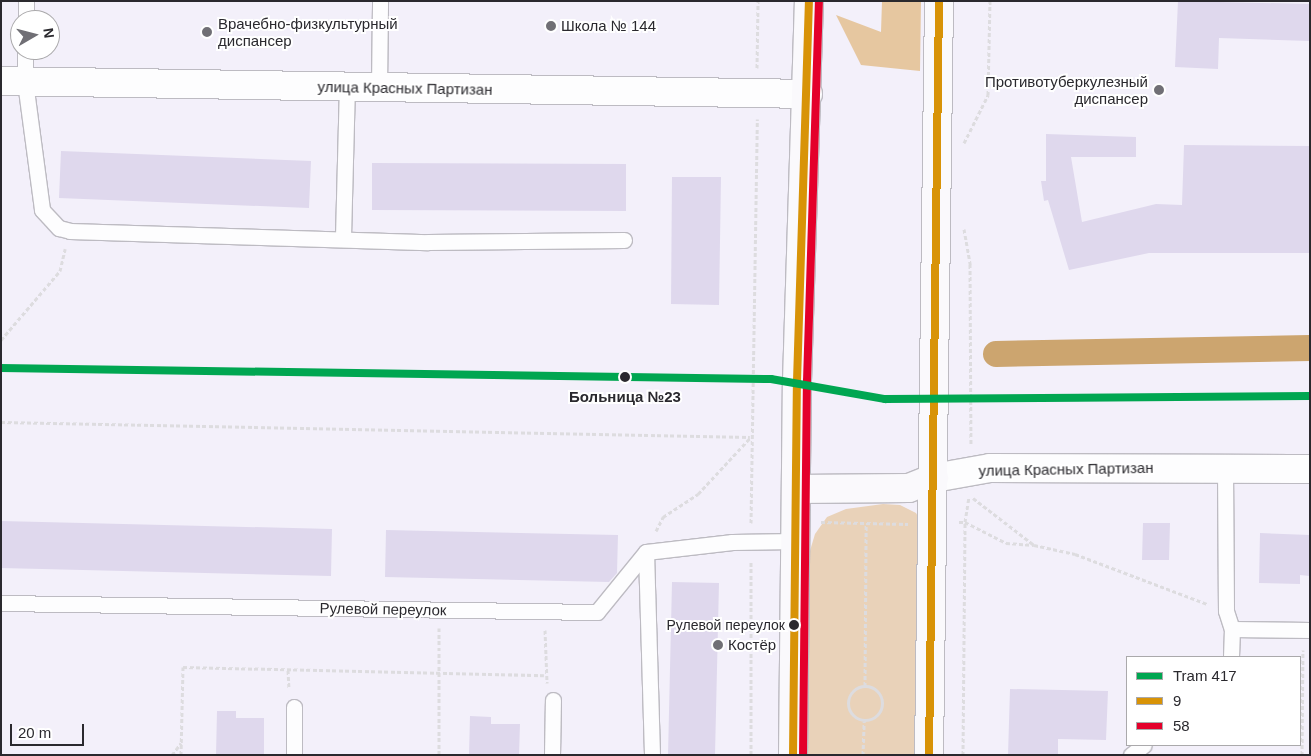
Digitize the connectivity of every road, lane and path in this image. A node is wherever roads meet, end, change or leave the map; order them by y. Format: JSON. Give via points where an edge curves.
{"nodes":[{"id":1,"x":380,"y":1,"type":"edge"},
{"id":2,"x":758,"y":1,"type":"edge"},
{"id":3,"x":809,"y":1,"type":"edge"},
{"id":4,"x":939,"y":1,"type":"edge"},
{"id":5,"x":990,"y":1,"type":"edge"},
{"id":6,"x":21,"y":60,"type":"edge"},
{"id":7,"x":13,"y":81,"type":"edge"},
{"id":8,"x":347,"y":87,"type":"junction"},
{"id":9,"x":380,"y":87,"type":"junction"},
{"id":10,"x":756,"y":93,"type":"junction"},
{"id":11,"x":808,"y":94,"type":"junction"},
{"id":12,"x":962,"y":148,"type":"dead end"},
{"id":13,"x":962,"y":219,"type":"dead end"},
{"id":14,"x":70,"y":231,"type":"junction"},
{"id":15,"x":343,"y":237,"type":"junction"},
{"id":16,"x":624,"y":240,"type":"dead end"},
{"id":17,"x":1,"y":340,"type":"edge"},
{"id":18,"x":1,"y":422,"type":"edge"},
{"id":19,"x":750,"y":437,"type":"junction"},
{"id":20,"x":971,"y":452,"type":"dead end"},
{"id":21,"x":1225,"y":468,"type":"junction"},
{"id":22,"x":1310,"y":469,"type":"edge"},
{"id":23,"x":934,"y":478,"type":"junction"},
{"id":24,"x":796,"y":489,"type":"junction"},
{"id":25,"x":821,"y":522,"type":"dead end"},
{"id":26,"x":957,"y":522,"type":"dead end"},
{"id":27,"x":965,"y":522,"type":"junction"},
{"id":28,"x":866,"y":524,"type":"junction"},
{"id":29,"x":915,"y":524,"type":"dead end"},
{"id":30,"x":751,"y":541,"type":"junction"},
{"id":31,"x":796,"y":541,"type":"junction"},
{"id":32,"x":1034,"y":545,"type":"junction"},
{"id":33,"x":646,"y":552,"type":"junction"},
{"id":34,"x":1,"y":603,"type":"edge"},
{"id":35,"x":440,"y":610,"type":"junction"},
{"id":36,"x":545,"y":611,"type":"junction"},
{"id":37,"x":1226,"y":611,"type":"junction"},
{"id":38,"x":1232,"y":629,"type":"junction"},
{"id":39,"x":1306,"y":630,"type":"edge"},
{"id":40,"x":1232,"y":656,"type":"edge"},
{"id":41,"x":439,"y":673,"type":"junction"},
{"id":42,"x":544,"y":675,"type":"junction"},
{"id":43,"x":865,"y":686,"type":"junction"},
{"id":44,"x":552,"y":700,"type":"joint"},
{"id":45,"x":294,"y":707,"type":"dead end"},
{"id":46,"x":864,"y":721,"type":"junction"},
{"id":47,"x":182,"y":742,"type":"junction"},
{"id":48,"x":1143,"y":746,"type":"edge"},
{"id":49,"x":172,"y":755,"type":"edge"},
{"id":50,"x":181,"y":755,"type":"edge"},
{"id":51,"x":294,"y":755,"type":"edge"},
{"id":52,"x":439,"y":755,"type":"edge"},
{"id":53,"x":552,"y":755,"type":"edge"},
{"id":54,"x":652,"y":755,"type":"edge"},
{"id":55,"x":751,"y":755,"type":"edge"},
{"id":56,"x":793,"y":755,"type":"edge"},
{"id":57,"x":863,"y":755,"type":"edge"},
{"id":58,"x":929,"y":755,"type":"edge"},
{"id":59,"x":963,"y":755,"type":"edge"},
{"id":60,"x":1131,"y":755,"type":"edge"},
{"id":61,"x":1302,"y":755,"type":"edge"}],
"edges":[{"from":1,"to":9,"type":"lane"},
{"from":2,"to":10,"type":"path"},
{"from":3,"to":11,"type":"street"},
{"from":4,"to":23,"type":"street","via":[[933,267]]},
{"from":5,"to":12,"type":"path","via":[[988,95]]},
{"from":6,"to":7,"type":"lane"},
{"from":7,"to":8,"type":"street","name":"улица Красных Партизан"},
{"from":7,"to":14,"type":"lane","via":[[42,210],[49,222]]},
{"from":8,"to":9,"type":"street","name":"улица Красных Партизан"},
{"from":8,"to":15,"type":"lane"},
{"from":9,"to":10,"type":"street","name":"улица Красных Партизан"},
{"from":10,"to":11,"type":"street","name":"улица Красных Партизан"},
{"from":10,"to":19,"type":"path","via":[[758,139]]},
{"from":11,"to":24,"type":"street"},
{"from":13,"to":20,"type":"path","via":[[970,264]]},
{"from":14,"to":15,"type":"lane"},
{"from":14,"to":17,"type":"path","via":[[60,271]]},
{"from":15,"to":16,"type":"lane","via":[[428,242]]},
{"from":18,"to":19,"type":"path"},
{"from":19,"to":30,"type":"path"},
{"from":19,"to":33,"type":"path","via":[[698,494],[663,517]]},
{"from":21,"to":22,"type":"street","name":"улица Красных Партизан"},
{"from":21,"to":23,"type":"street","name":"улица Красных Партизан","via":[[990,468]]},
{"from":21,"to":37,"type":"lane"},
{"from":23,"to":24,"type":"street","name":"улица Красных Партизан","via":[[909,488]]},
{"from":23,"to":58,"type":"street"},
{"from":24,"to":31,"type":"street"},
{"from":25,"to":28,"type":"path"},
{"from":26,"to":27,"type":"path"},
{"from":27,"to":32,"type":"path","via":[[1006,543]]},
{"from":27,"to":32,"type":"path","via":[[970,496]]},
{"from":27,"to":59,"type":"path"},
{"from":28,"to":29,"type":"path"},
{"from":28,"to":43,"type":"path"},
{"from":30,"to":31,"type":"lane"},
{"from":30,"to":33,"type":"lane"},
{"from":30,"to":55,"type":"path"},
{"from":31,"to":56,"type":"street"},
{"from":32,"to":37,"type":"path","via":[[1075,554]]},
{"from":33,"to":36,"type":"lane","name":"Рулевой переулок","via":[[597,612]]},
{"from":33,"to":54,"type":"lane"},
{"from":34,"to":35,"type":"lane","name":"Рулевой переулок"},
{"from":35,"to":36,"type":"lane","name":"Рулевой переулок"},
{"from":35,"to":41,"type":"path"},
{"from":36,"to":42,"type":"path"},
{"from":37,"to":38,"type":"lane"},
{"from":38,"to":39,"type":"lane"},
{"from":38,"to":40,"type":"lane"},
{"from":39,"to":61,"type":"path"},
{"from":41,"to":42,"type":"path"},
{"from":41,"to":47,"type":"path","via":[[183,667]]},
{"from":41,"to":52,"type":"path"},
{"from":42,"to":44,"type":"path"},
{"from":43,"to":46,"type":"path","via":[[853,690],[847,702],[853,716]]},
{"from":43,"to":46,"type":"path","via":[[879,692],[882,706],[878,715]]},
{"from":44,"to":53,"type":"lane"},
{"from":45,"to":51,"type":"lane"},
{"from":46,"to":57,"type":"path"},
{"from":47,"to":49,"type":"path"},
{"from":47,"to":50,"type":"path"},
{"from":48,"to":60,"type":"lane"}]}
